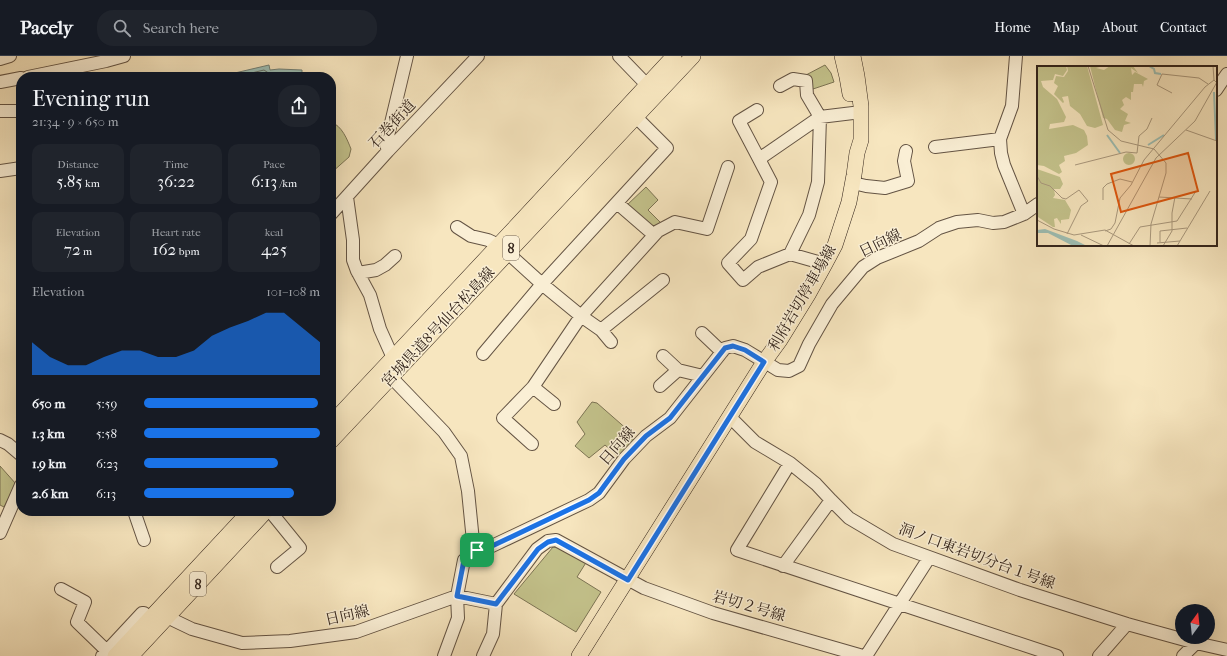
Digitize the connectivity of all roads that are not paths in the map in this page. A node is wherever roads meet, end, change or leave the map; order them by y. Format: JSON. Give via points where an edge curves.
{"nodes":[{"id":1,"x":10,"y":56,"type":"edge"},
{"id":2,"x":124,"y":56,"type":"edge"},
{"id":3,"x":407,"y":56,"type":"edge"},
{"id":4,"x":478,"y":56,"type":"edge"},
{"id":5,"x":619,"y":56,"type":"edge"},
{"id":6,"x":674,"y":56,"type":"edge"},
{"id":7,"x":693,"y":56,"type":"edge"},
{"id":8,"x":842,"y":56,"type":"edge"},
{"id":9,"x":853,"y":56,"type":"edge"},
{"id":10,"x":1016,"y":56,"type":"edge"},
{"id":11,"x":0,"y":59,"type":"edge"},
{"id":12,"x":93,"y":60,"type":"edge"},
{"id":13,"x":47,"y":72,"type":"edge"},
{"id":14,"x":1227,"y":74,"type":"edge"},
{"id":15,"x":16,"y":79,"type":"edge"},
{"id":16,"x":0,"y":82,"type":"edge"},
{"id":17,"x":648,"y":86,"type":"junction"},
{"id":18,"x":780,"y":86,"type":"dead end"},
{"id":19,"x":1217,"y":89,"type":"edge"},
{"id":20,"x":756,"y":110,"type":"dead end"},
{"id":21,"x":0,"y":111,"type":"edge"},
{"id":22,"x":16,"y":111,"type":"edge"},
{"id":23,"x":853,"y":113,"type":"junction"},
{"id":24,"x":636,"y":117,"type":"junction"},
{"id":25,"x":820,"y":117,"type":"junction"},
{"id":26,"x":1000,"y":139,"type":"junction"},
{"id":27,"x":934,"y":147,"type":"dead end"},
{"id":28,"x":388,"y":151,"type":"junction"},
{"id":29,"x":906,"y":151,"type":"dead end"},
{"id":30,"x":857,"y":153,"type":"junction"},
{"id":31,"x":759,"y":159,"type":"junction"},
{"id":32,"x":728,"y":167,"type":"dead end"},
{"id":33,"x":16,"y":169,"type":"edge"},
{"id":34,"x":0,"y":171,"type":"edge"},
{"id":35,"x":853,"y":183,"type":"junction"},
{"id":36,"x":347,"y":197,"type":"junction"},
{"id":37,"x":617,"y":203,"type":"junction"},
{"id":38,"x":1037,"y":205,"type":"edge"},
{"id":39,"x":336,"y":209,"type":"edge"},
{"id":40,"x":1024,"y":214,"type":"junction"},
{"id":41,"x":457,"y":227,"type":"dead end"},
{"id":42,"x":654,"y":235,"type":"junction"},
{"id":43,"x":503,"y":249,"type":"junction"},
{"id":44,"x":790,"y":254,"type":"junction"},
{"id":45,"x":395,"y":256,"type":"dead end"},
{"id":46,"x":825,"y":264,"type":"junction"},
{"id":47,"x":358,"y":273,"type":"junction"},
{"id":48,"x":663,"y":280,"type":"dead end"},
{"id":49,"x":542,"y":284,"type":"junction"},
{"id":50,"x":581,"y":316,"type":"junction"},
{"id":51,"x":601,"y":330,"type":"junction"},
{"id":52,"x":702,"y":333,"type":"dead end"},
{"id":53,"x":611,"y":342,"type":"dead end"},
{"id":54,"x":722,"y":352,"type":"junction"},
{"id":55,"x":484,"y":354,"type":"dead end"},
{"id":56,"x":662,"y":356,"type":"dead end"},
{"id":57,"x":392,"y":358,"type":"junction"},
{"id":58,"x":764,"y":362,"type":"junction"},
{"id":59,"x":678,"y":370,"type":"junction"},
{"id":60,"x":703,"y":376,"type":"junction"},
{"id":61,"x":391,"y":377,"type":"junction"},
{"id":62,"x":660,"y":386,"type":"dead end"},
{"id":63,"x":533,"y":387,"type":"junction"},
{"id":64,"x":554,"y":404,"type":"dead end"},
{"id":65,"x":730,"y":417,"type":"junction"},
{"id":66,"x":336,"y":419,"type":"edge"},
{"id":67,"x":336,"y":437,"type":"edge"},
{"id":68,"x":0,"y":440,"type":"edge"},
{"id":69,"x":532,"y":444,"type":"dead end"},
{"id":70,"x":16,"y":451,"type":"edge"},
{"id":71,"x":790,"y":463,"type":"junction"},
{"id":72,"x":16,"y":496,"type":"edge"},
{"id":73,"x":831,"y":500,"type":"junction"},
{"id":74,"x":136,"y":516,"type":"edge"},
{"id":75,"x":246,"y":516,"type":"edge"},
{"id":76,"x":261,"y":516,"type":"edge"},
{"id":77,"x":274,"y":516,"type":"edge"},
{"id":78,"x":0,"y":532,"type":"edge"},
{"id":79,"x":144,"y":540,"type":"dead end"},
{"id":80,"x":477,"y":550,"type":"junction"},
{"id":81,"x":929,"y":558,"type":"junction"},
{"id":82,"x":783,"y":566,"type":"junction"},
{"id":83,"x":277,"y":567,"type":"dead end"},
{"id":84,"x":628,"y":580,"type":"junction"},
{"id":85,"x":61,"y":589,"type":"dead end"},
{"id":86,"x":457,"y":596,"type":"junction"},
{"id":87,"x":900,"y":603,"type":"junction"},
{"id":88,"x":496,"y":604,"type":"junction"},
{"id":89,"x":159,"y":621,"type":"junction"},
{"id":90,"x":1127,"y":624,"type":"junction"},
{"id":91,"x":1175,"y":637,"type":"edge"},
{"id":92,"x":1195,"y":644,"type":"edge"},
{"id":93,"x":1200,"y":644,"type":"edge"},
{"id":94,"x":1227,"y":650,"type":"edge"},
{"id":95,"x":108,"y":654,"type":"edge"},
{"id":96,"x":131,"y":656,"type":"edge"},
{"id":97,"x":444,"y":656,"type":"edge"},
{"id":98,"x":483,"y":656,"type":"edge"},
{"id":99,"x":579,"y":656,"type":"edge"},
{"id":100,"x":864,"y":656,"type":"edge"},
{"id":101,"x":1056,"y":656,"type":"edge"},
{"id":102,"x":1100,"y":656,"type":"edge"},
{"id":103,"x":1183,"y":656,"type":"edge"}],
"edges":[{"from":1,"to":11,"type":"street"},
{"from":2,"to":12,"type":"street"},
{"from":3,"to":28,"type":"street","via":[[386,144]]},
{"from":4,"to":28,"type":"street","name":"石巻街道"},
{"from":5,"to":17,"type":"street"},
{"from":6,"to":17,"type":"main road","name":"宮城県道8号仙台松島線","number":"8"},
{"from":7,"to":24,"type":"main road","name":"宮城県道8号仙台松島線","number":"8"},
{"from":8,"to":23,"type":"main road","name":"利府岩切停車場線"},
{"from":9,"to":30,"type":"main road","name":"利府岩切停車場線","via":[[862,114],[861,140]]},
{"from":10,"to":26,"type":"street","via":[[1012,106]]},
{"from":12,"to":13,"type":"street"},
{"from":14,"to":19,"type":"street"},
{"from":15,"to":16,"type":"street"},
{"from":17,"to":43,"type":"main road","name":"宮城県道8号仙台松島線","number":"8"},
{"from":18,"to":25,"type":"street","via":[[793,79],[806,81],[807,95]]},
{"from":20,"to":31,"type":"street","via":[[739,121]]},
{"from":21,"to":22,"type":"street"},
{"from":23,"to":25,"type":"street"},
{"from":23,"to":30,"type":"main road","name":"利府岩切停車場線"},
{"from":24,"to":37,"type":"street","via":[[667,148]]},
{"from":24,"to":43,"type":"main road","name":"宮城県道8号仙台松島線","number":"8"},
{"from":25,"to":31,"type":"street"},
{"from":25,"to":44,"type":"street","via":[[818,182],[809,215]]},
{"from":26,"to":27,"type":"street"},
{"from":26,"to":40,"type":"street","via":[[1004,165]]},
{"from":28,"to":36,"type":"street","name":"石巻街道"},
{"from":29,"to":35,"type":"street","via":[[904,161],[908,181],[885,188]]},
{"from":30,"to":35,"type":"main road","name":"利府岩切停車場線"},
{"from":31,"to":44,"type":"street","via":[[771,182],[751,239],[728,263],[743,280],[758,267]]},
{"from":32,"to":42,"type":"street","via":[[707,230],[675,222]]},
{"from":33,"to":34,"type":"street"},
{"from":35,"to":46,"type":"main road","name":"利府岩切停車場線","via":[[835,245]]},
{"from":36,"to":39,"type":"street","name":"石巻街道"},
{"from":36,"to":47,"type":"street","via":[[354,260]]},
{"from":37,"to":42,"type":"street"},
{"from":37,"to":49,"type":"street"},
{"from":38,"to":40,"type":"street","name":"日向線"},
{"from":40,"to":58,"type":"street","name":"日向線","via":[[1004,222],[957,222],[939,228],[911,245],[877,258],[863,267],[832,304],[799,366],[784,371]]},
{"from":41,"to":43,"type":"street","via":[[470,236],[488,240]]},
{"from":42,"to":50,"type":"street"},
{"from":43,"to":49,"type":"street"},
{"from":43,"to":57,"type":"main road","name":"宮城県道8号仙台松島線","number":"8"},
{"from":43,"to":61,"type":"main road","name":"宮城県道8号仙台松島線","number":"8"},
{"from":44,"to":46,"type":"street"},
{"from":45,"to":47,"type":"street","via":[[376,270]]},
{"from":46,"to":58,"type":"main road","name":"利府岩切停車場線"},
{"from":47,"to":57,"type":"street","via":[[370,295]]},
{"from":48,"to":51,"type":"street"},
{"from":49,"to":50,"type":"street"},
{"from":49,"to":55,"type":"street"},
{"from":50,"to":51,"type":"street"},
{"from":50,"to":63,"type":"street"},
{"from":51,"to":53,"type":"street"},
{"from":52,"to":54,"type":"street"},
{"from":54,"to":58,"type":"street","name":"日向線","via":[[725,348],[733,346]]},
{"from":54,"to":60,"type":"street","name":"日向線"},
{"from":56,"to":59,"type":"street"},
{"from":57,"to":66,"type":"main road","name":"宮城県道8号仙台松島線","number":"8"},
{"from":58,"to":65,"type":"main road","name":"利府岩切停車場線"},
{"from":59,"to":60,"type":"street"},
{"from":59,"to":62,"type":"street"},
{"from":60,"to":80,"type":"street","name":"日向線","via":[[670,418],[646,436],[624,459],[599,493],[492,546]]},
{"from":61,"to":67,"type":"main road","name":"宮城県道8号仙台松島線","number":"8"},
{"from":61,"to":80,"type":"street","via":[[444,432],[461,456],[468,491],[473,541]]},
{"from":63,"to":64,"type":"street"},
{"from":63,"to":69,"type":"street","via":[[502,418]]},
{"from":65,"to":71,"type":"street","name":"洞ノ口東岩切分台１号線","via":[[755,442]]},
{"from":65,"to":84,"type":"main road","name":"利府岩切停車場線"},
{"from":68,"to":70,"type":"street"},
{"from":71,"to":73,"type":"street","name":"洞ノ口東岩切分台１号線"},
{"from":71,"to":82,"type":"street","via":[[737,550]]},
{"from":72,"to":78,"type":"street"},
{"from":73,"to":81,"type":"street","name":"洞ノ口東岩切分台１号線","via":[[849,518],[893,544]]},
{"from":73,"to":82,"type":"street"},
{"from":74,"to":79,"type":"street"},
{"from":75,"to":89,"type":"main road","number":"8"},
{"from":76,"to":89,"type":"main road","number":"8"},
{"from":77,"to":83,"type":"street","via":[[300,548]]},
{"from":80,"to":86,"type":"street","name":"日向線","via":[[464,560]]},
{"from":81,"to":87,"type":"street"},
{"from":81,"to":90,"type":"street","name":"洞ノ口東岩切分台１号線"},
{"from":82,"to":87,"type":"street"},
{"from":84,"to":88,"type":"street","name":"岩切２号線","via":[[556,540],[538,549]]},
{"from":84,"to":99,"type":"main road","name":"利府岩切停車場線"},
{"from":84,"to":100,"type":"street","name":"岩切２号線","via":[[713,613]]},
{"from":85,"to":95,"type":"street","via":[[86,602],[77,622]]},
{"from":86,"to":88,"type":"street"},
{"from":86,"to":89,"type":"street","name":"日向線","via":[[356,632],[290,641],[242,643]]},
{"from":86,"to":97,"type":"street","via":[[458,618]]},
{"from":87,"to":100,"type":"street"},
{"from":87,"to":101,"type":"street"},
{"from":88,"to":98,"type":"street","via":[[493,634]]},
{"from":89,"to":95,"type":"main road","number":"8"},
{"from":89,"to":96,"type":"main road","number":"8"},
{"from":90,"to":91,"type":"street","name":"洞ノ口東岩切分台１号線"},
{"from":90,"to":102,"type":"street"},
{"from":92,"to":103,"type":"street"},
{"from":93,"to":94,"type":"street","name":"洞ノ口東岩切分台１号線"}]}
